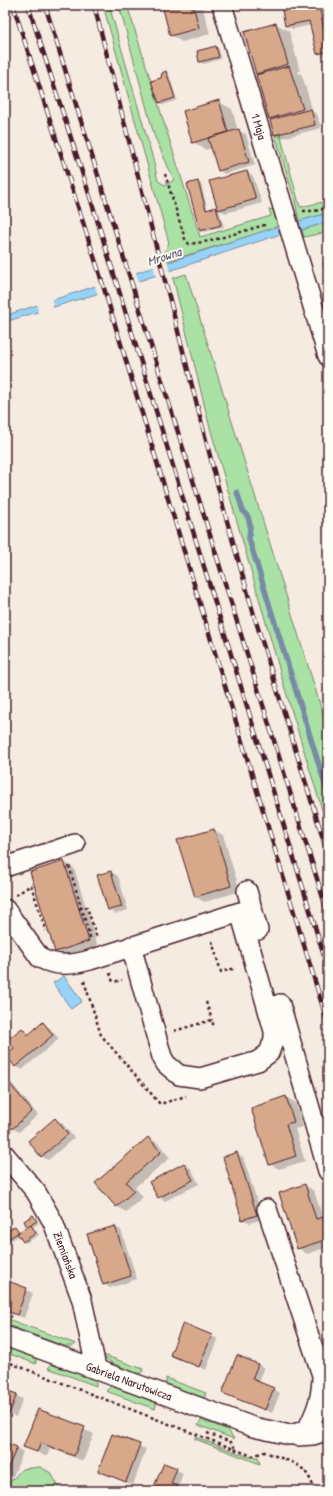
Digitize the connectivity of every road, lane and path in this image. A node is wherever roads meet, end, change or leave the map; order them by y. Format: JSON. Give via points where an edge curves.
{"nodes":[{"id":1,"x":222,"y":5,"type":"edge"},
{"id":2,"x":165,"y":174,"type":"dead end"},
{"id":3,"x":328,"y":208,"type":"edge"},
{"id":4,"x":284,"y":216,"type":"junction"},
{"id":5,"x":328,"y":356,"type":"edge"},
{"id":6,"x":71,"y":851,"type":"joint"},
{"id":7,"x":5,"y":866,"type":"edge"},
{"id":8,"x":29,"y":878,"type":"dead end"},
{"id":9,"x":32,"y":885,"type":"junction"},
{"id":10,"x":247,"y":891,"type":"dead end"},
{"id":11,"x":7,"y":904,"type":"edge"},
{"id":12,"x":48,"y":938,"type":"dead end"},
{"id":13,"x":204,"y":942,"type":"dead end"},
{"id":14,"x":93,"y":946,"type":"dead end"},
{"id":15,"x":133,"y":955,"type":"junction"},
{"id":16,"x":254,"y":963,"type":"junction"},
{"id":17,"x":110,"y":971,"type":"dead end"},
{"id":18,"x":206,"y":1002,"type":"dead end"},
{"id":19,"x":212,"y":1020,"type":"junction"},
{"id":20,"x":214,"y":1028,"type":"dead end"},
{"id":21,"x":156,"y":1036,"type":"junction"},
{"id":22,"x":5,"y":1155,"type":"edge"},
{"id":23,"x":328,"y":1171,"type":"edge"},
{"id":24,"x":267,"y":1209,"type":"dead end"},
{"id":25,"x":5,"y":1336,"type":"edge"},
{"id":26,"x":5,"y":1361,"type":"edge"},
{"id":27,"x":96,"y":1368,"type":"junction"},
{"id":28,"x":328,"y":1430,"type":"edge"},
{"id":29,"x":290,"y":1436,"type":"junction"},
{"id":30,"x":316,"y":1491,"type":"edge"}],
"edges":[{"from":1,"to":4,"type":"street","name":"1 Maja"},
{"from":2,"to":4,"type":"path","via":[[185,239],[189,244],[210,241]]},
{"from":3,"to":4,"type":"path"},
{"from":4,"to":5,"type":"street","name":"1 Maja"},
{"from":6,"to":7,"type":"street"},
{"from":6,"to":14,"type":"path"},
{"from":8,"to":9,"type":"path"},
{"from":9,"to":11,"type":"path"},
{"from":9,"to":12,"type":"path"},
{"from":10,"to":23,"type":"street"},
{"from":11,"to":15,"type":"street","via":[[34,952],[48,962],[78,963]]},
{"from":13,"to":16,"type":"path","via":[[212,940],[221,972]]},
{"from":15,"to":16,"type":"street","via":[[240,912]]},
{"from":15,"to":17,"type":"path"},
{"from":15,"to":21,"type":"street"},
{"from":16,"to":21,"type":"street","via":[[274,1031],[272,1046],[264,1058],[209,1076],[191,1078],[180,1075],[166,1064]]},
{"from":18,"to":19,"type":"path"},
{"from":19,"to":20,"type":"path"},
{"from":19,"to":21,"type":"path"},
{"from":22,"to":27,"type":"street","name":"Ziemiańska","via":[[36,1192],[53,1222],[82,1300]]},
{"from":24,"to":29,"type":"street","via":[[322,1375],[322,1392],[307,1430]]},
{"from":25,"to":27,"type":"street","name":"Gabriela Narutowicza"},
{"from":26,"to":30,"type":"path","via":[[247,1454],[257,1455],[265,1452],[301,1467],[310,1476]]},
{"from":27,"to":29,"type":"street","name":"Gabriela Narutowicza","via":[[253,1427]]},
{"from":28,"to":29,"type":"street","name":"Gabriela Narutowicza","via":[[302,1437]]}]}
